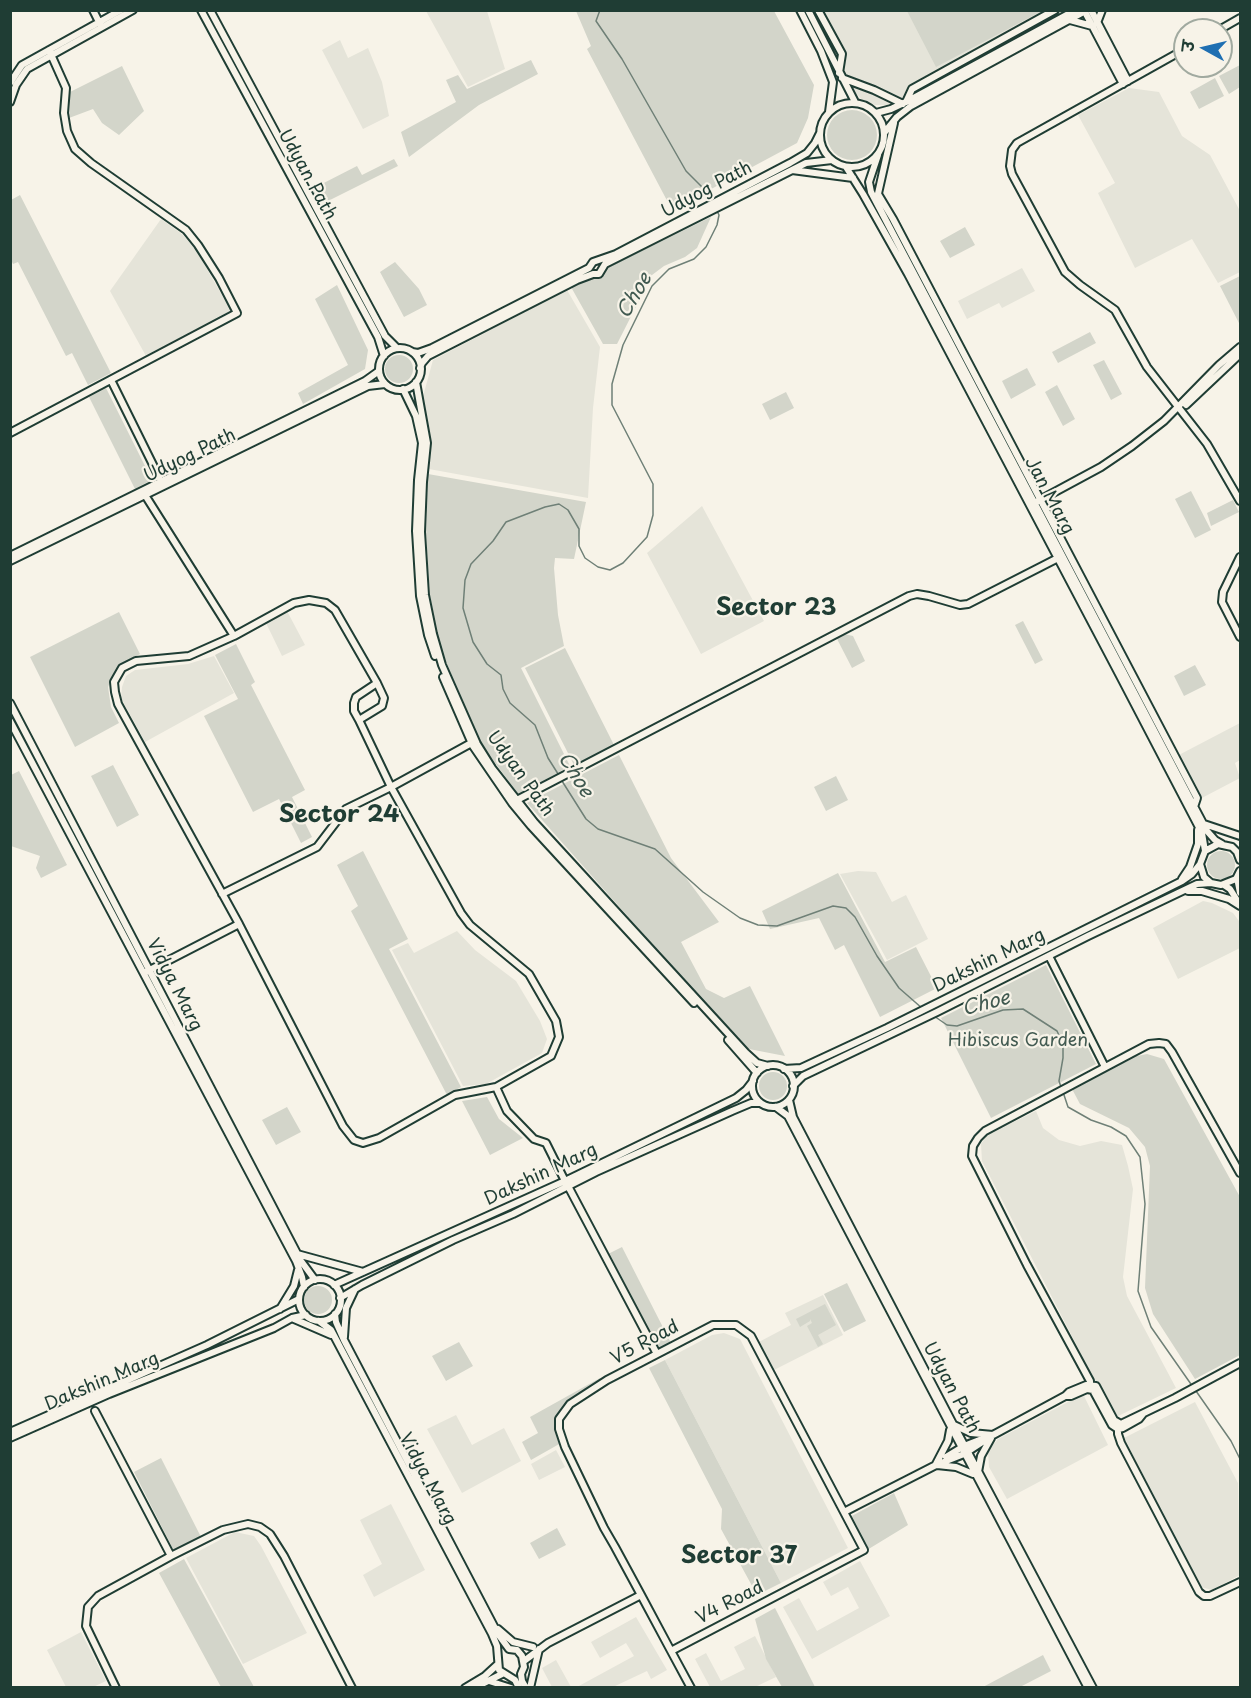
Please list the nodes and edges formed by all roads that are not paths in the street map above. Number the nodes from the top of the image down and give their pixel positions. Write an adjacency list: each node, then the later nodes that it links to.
1 (93, 10): 15 (main road)
2 (121, 10): 15 (main road)
3 (133, 10): 15 (main road)
4 (201, 10): 44 (main road, Udyan Path)
5 (210, 10): 41 (main road, Udyan Path)
6 (800, 10): 24 (main road)
7 (808, 10): 18 (main road)
8 (819, 10): 18 (main road)
9 (1055, 10): 23 (main road)
10 (1076, 10): 23 (main road)
11 (1102, 10): 14 (main road)
12 (1087, 11): 13 (main road); 14 (main road)
13 (1069, 20): 14 (main road); 26 (main road)
14 (1095, 24): 19 (main road)
15 (101, 25): 16 (main road)
16 (50, 53): 20 (main road); 21 (main road); 47 (main road)
17 (1173, 56): 19 (main road)
18 (840, 75): 22 (main road); 23 (main road)
19 (1126, 82): 51 (main road)
20 (10, 83)
21 (10, 102)
22 (855, 102): 24 (main road); 25 (main road)
23 (904, 103): 25 (main road)
24 (829, 112): 27 (main road)
25 (876, 113): 28 (main road)
26 (895, 120): 28 (main road); 34 (main road)
27 (820, 133): 30 (main road); 35 (main road, Udyog Path)
28 (884, 133): 29 (main road)
29 (878, 155): 31 (main road); 34 (main road, Jan Marg)
30 (832, 160): 31 (main road); 32 (main road, Udyog Path)
31 (846, 166): 33 (main road, Jan Marg)
32 (792, 170): 33 (main road); 35 (main road, Udyog Path)
33 (853, 178): 56 (main road, Jan Marg)
34 (877, 198): 56 (main road, Jan Marg)
35 (725, 200): 36 (main road, Udyog Path)
36 (705, 211): 37 (main road, Udyog Path); 38 (main road, Udyog Path)
37 (598, 261): 38 (main road); 39 (main road)
38 (603, 269): 39 (main road)
39 (591, 271): 42 (main road); 45 (main road)
40 (1240, 347): 51 (main road)
41 (397, 348): 42 (main road); 44 (main road)
42 (412, 352): 45 (main road)
43 (1240, 354): 51 (main road)
44 (384, 356): 46 (main road)
45 (420, 368): 48 (main road)
46 (379, 371): 49 (main road); 53 (main road, Udyog Path)
47 (111, 380): 52 (main road); 53 (main road)
48 (416, 382): 50 (main road); 67 (main road, Udyan Path)
49 (385, 384): 50 (main road); 54 (main road, Udyog Path)
50 (403, 389): 67 (main road, Udyan Path)
51 (1180, 407): 55 (main road); 56 (main road)
52 (10, 433)
53 (161, 481): 57 (main road, Udyog Path)
54 (145, 495): 60 (main road, Udyog Path); 61 (main road)
55 (1240, 501)
56 (1035, 502): 58 (main road, Jan Marg); 70 (main road)
57 (10, 556)
58 (1060, 556): 69 (main road); 70 (main road, Jan Marg); 71 (main road, Jan Marg)
59 (1240, 557): 62 (main road)
60 (10, 561)
61 (234, 636): 63 (main road); 86 (main road)
62 (1240, 637)
63 (377, 683): 65 (main road); 65 (main road)
64 (10, 703): 90 (main road, Vidya Marg)
65 (359, 720): 68 (main road)
66 (10, 721): 90 (main road, Vidya Marg)
67 (474, 742): 68 (main road); 69 (main road, Udyan Path)
68 (392, 787): 86 (main road); 97 (main road)
69 (514, 802): 91 (main road, Udyan Path); 94 (main road, Udyan Path)
70 (1194, 807): 71 (main road, Jan Marg)
71 (1201, 825): 72 (main road); 73 (main road, Jan Marg); 76 (main road, Jan Marg); 81 (main road)
72 (1240, 836)
73 (1222, 844): 74 (main road); 76 (main road)
74 (1232, 847): 75 (main road); 77 (main road)
75 (1240, 847)
76 (1205, 851): 78 (main road)
77 (1240, 860)
78 (1200, 864): 81 (main road, Dakshin Marg); 82 (main road)
79 (1240, 871): 80 (main road)
80 (1237, 878): 83 (main road); 85 (main road)
81 (1180, 882): 93 (main road, Dakshin Marg)
82 (1211, 883): 83 (main road); 84 (main road, Dakshin Marg)
83 (1224, 885): 87 (main road)
84 (1184, 891): 87 (main road); 89 (main road, Dakshin Marg)
85 (1240, 893)
86 (222, 894): 88 (main road)
87 (1240, 905)
88 (239, 924): 90 (main road); 97 (main road)
89 (1049, 956): 92 (main road); 96 (main road, Dakshin Marg)
90 (146, 971): 103 (main road, Vidya Marg); 104 (main road, Vidya Marg)
91 (768, 1066): 93 (main road); 94 (main road)
92 (1105, 1067): 101 (main road); 121 (main road)
93 (784, 1069): 96 (main road)
94 (757, 1073): 95 (main road)
95 (753, 1081): 99 (main road); 102 (main road, Dakshin Marg)
96 (793, 1086): 98 (main road)
97 (496, 1087): 102 (main road)
98 (789, 1100): 100 (main road); 123 (main road, Udyan Path)
99 (760, 1103): 100 (main road); 102 (main road, Dakshin Marg)
100 (776, 1107): 123 (main road, Udyan Path)
101 (1240, 1173)
102 (566, 1184): 105 (main road, Dakshin Marg); 109 (main road, Dakshin Marg); 119 (main road)
103 (297, 1254): 105 (main road); 106 (main road, Vidya Marg)
104 (298, 1268): 108 (main road, Vidya Marg); 112 (main road)
105 (364, 1272): 107 (main road, Dakshin Marg)
106 (315, 1280): 107 (main road); 108 (main road)
107 (334, 1285): 110 (main road)
108 (304, 1287): 111 (main road)
109 (355, 1289): 110 (main road, Dakshin Marg); 118 (main road)
110 (340, 1298): 113 (main road)
111 (299, 1299): 112 (main road, Dakshin Marg); 114 (main road)
112 (279, 1310): 125 (main road, Dakshin Marg)
113 (335, 1314): 116 (main road); 118 (main road, Vidya Marg)
114 (306, 1316): 115 (main road, Dakshin Marg); 116 (main road)
115 (292, 1318): 117 (main road); 127 (main road, Dakshin Marg)
116 (319, 1321): 117 (main road, Vidya Marg)
117 (334, 1337): 140 (main road, Vidya Marg)
118 (344, 1340): 135 (main road, Vidya Marg)
119 (657, 1354): 131 (main road, V5 Road); 134 (main road, V5 Road)
120 (1240, 1363): 124 (main road)
121 (1091, 1387): 124 (main road); 126 (main road)
122 (95, 1412): 132 (main road)
123 (951, 1426): 126 (main road); 128 (main road, Udyan Path); 129 (main road)
124 (1117, 1426): 133 (main road)
125 (10, 1432)
126 (993, 1435): 128 (main road); 130 (main road)
127 (10, 1438)
128 (964, 1450): 129 (main road); 130 (main road, Udyan Path)
129 (936, 1465): 130 (main road); 131 (main road)
130 (976, 1473): 155 (main road, Udyan Path); 156 (main road, Udyan Path)
131 (844, 1512): 138 (main road, V4 Road)
132 (171, 1556): 147 (main road); 148 (main road)
133 (1240, 1582)
134 (640, 1595): 136 (main road); 138 (main road, V5 Road)
135 (493, 1624): 136 (main road); 137 (main road, Vidya Marg)
136 (536, 1648): 139 (main road); 141 (main road); 153 (main road)
137 (509, 1649): 139 (main road); 140 (main road)
138 (671, 1651): 154 (main road)
139 (519, 1652): 141 (main road)
140 (498, 1657): 142 (main road, Vidya Marg)
141 (524, 1661): 143 (main road)
142 (497, 1665): 144 (main road); 149 (main road)
143 (521, 1672): 145 (main road); 153 (main road)
144 (502, 1674): 145 (main road); 146 (main road)
145 (510, 1677): 152 (main road)
146 (488, 1681): 150 (main road); 151 (main road)
147 (116, 1688)
148 (352, 1688)
149 (465, 1688)
150 (474, 1688)
151 (511, 1688)
152 (519, 1688)
153 (528, 1688)
154 (691, 1688)
155 (1088, 1688)
156 (1093, 1688)

